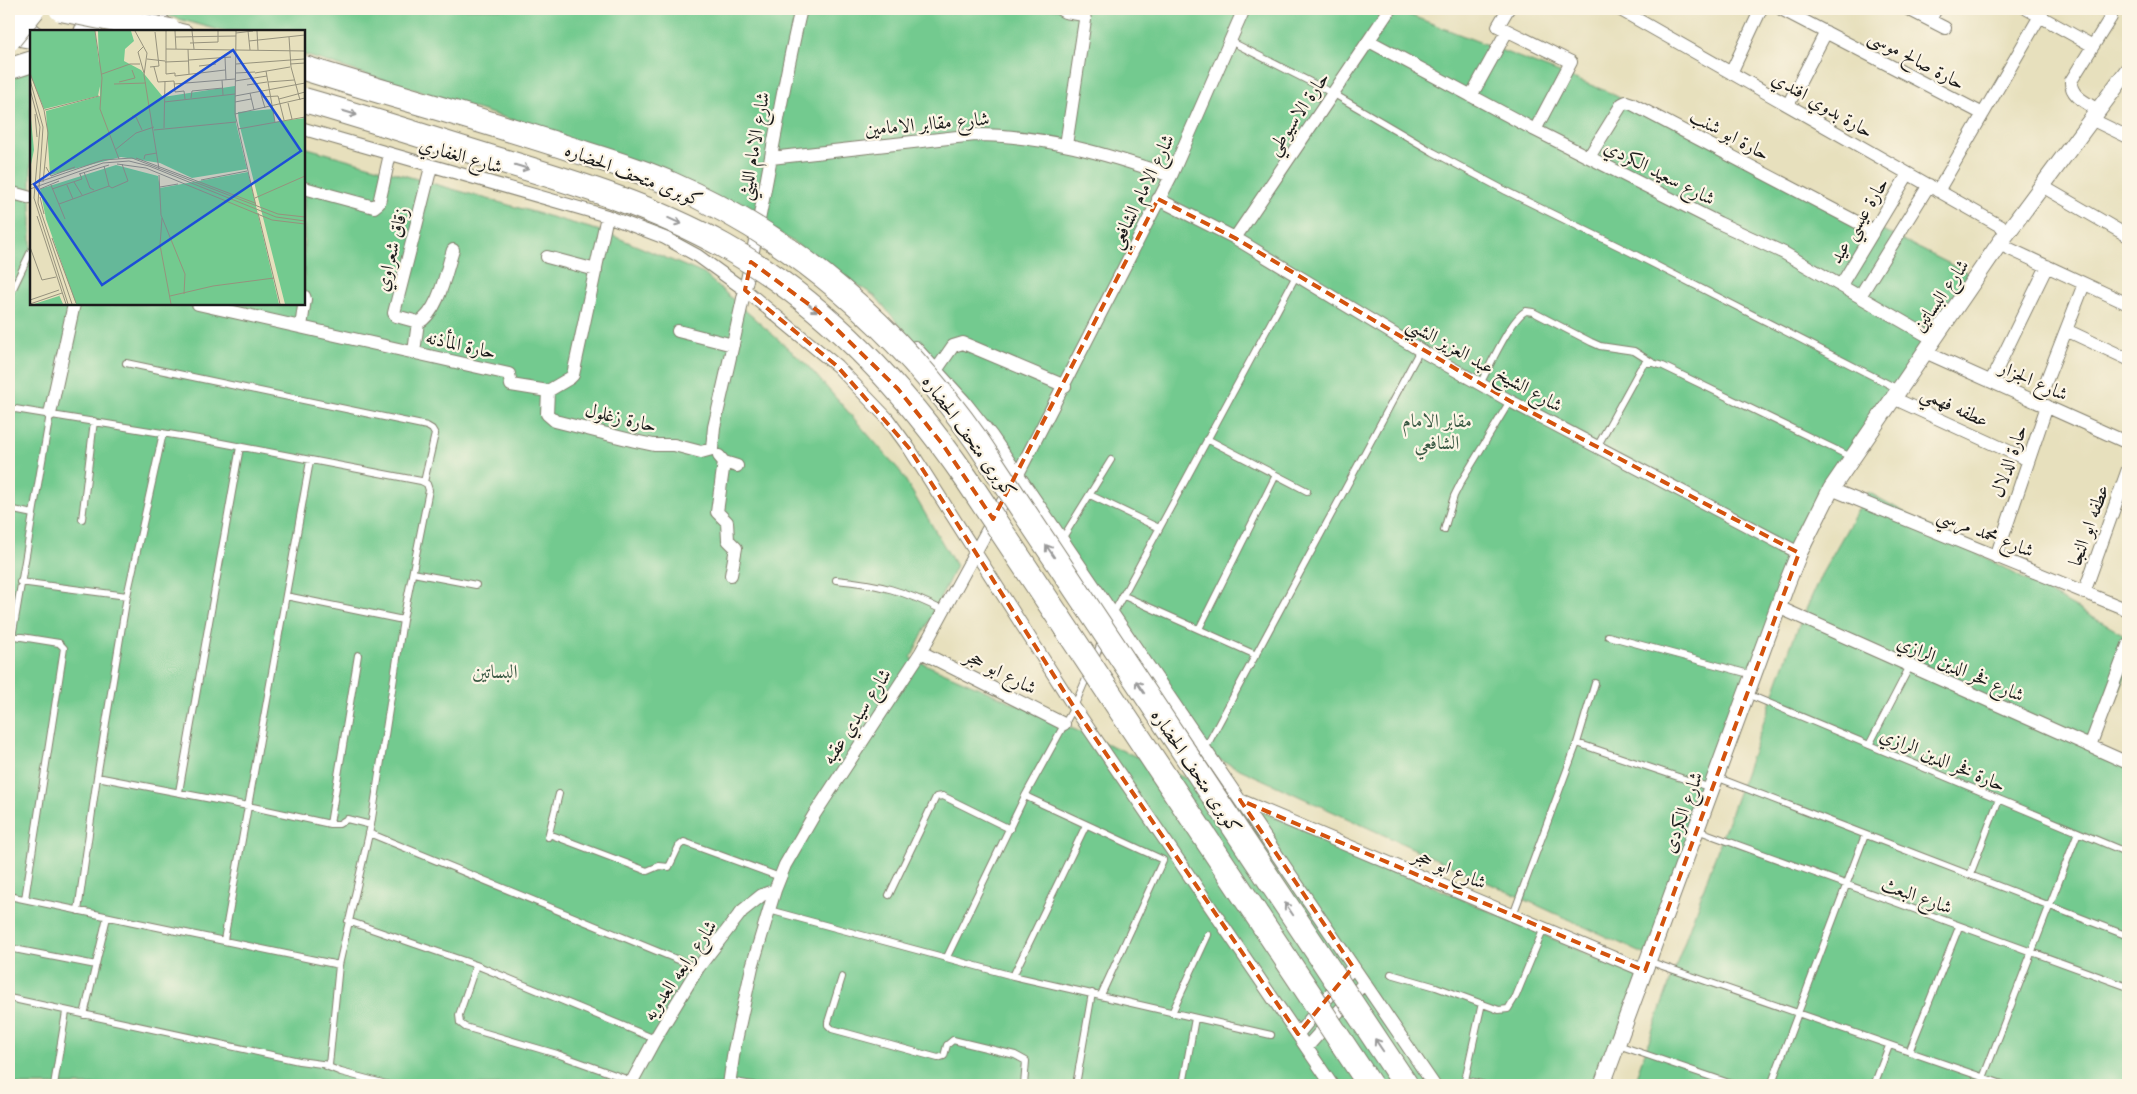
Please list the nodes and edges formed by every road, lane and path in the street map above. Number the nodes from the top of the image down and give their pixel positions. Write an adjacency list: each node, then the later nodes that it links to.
1 (33, 9): 27 (highway, bridge)
2 (61, 9): 20 (highway, bridge)
3 (112, 9): 19 (main road)
4 (158, 9): 21 (street)
5 (801, 9): 47 (street, شارع الامام الليثي)
6 (1060, 9): 44 (street)
7 (1244, 9): 28 (street, شارع الامام الشافعي)
8 (1390, 9): 29 (street, حارة الاسيوطي)
9 (1508, 9): 22 (street)
10 (1619, 9): 34 (street, حارة بدوي افندي)
11 (1761, 9): 34 (street)
12 (1781, 9): 24 (street, حارة صالح موسى)
13 (1908, 9): 15 (street)
14 (2027, 9): 16 (street)
15 (1933, 14): 18 (street)
16 (2040, 16): 30 (street); 39 (street)
17 (2111, 17): 30 (street)
18 (1945, 28)
19 (86, 30)
20 (165, 30)
21 (183, 30)
22 (1507, 31): 36 (street); 42 (street)
23 (9, 32): 26 (highway)
24 (1826, 32): 38 (street); 39 (street, حارة صالح موسى)
25 (30, 38): 27 (highway)
26 (30, 38)
27 (9, 40)
28 (1230, 41): 35 (lane); 50 (street, شارع الامام الشافعي)
29 (1369, 41): 35 (street, حارة الاسيوطي); 36 (street, شارع سعيد الكردي)
30 (2093, 46): 40 (street)
31 (305, 61): 58 (street)
32 (305, 68): 241 (highway, كوبرى متحف الحضاره, one-way to 32, bridge)
33 (2128, 70): 40 (street, شارع البساتين)
34 (1731, 72): 38 (street, حارة بدوي افندي)
35 (1334, 94): 61 (street, حارة الاسيوطي); 96 (lane)
36 (1471, 96): 42 (street, شارع سعيد الكردي)
37 (305, 100): 240 (highway, كوبرى متحف الحضاره, one-way to 240, bridge)
38 (1788, 105): 49 (street, حارة بدوي افندي)
39 (1983, 114): 52 (street)
40 (2094, 114): 43 (street); 51 (street, شارع البساتين)
41 (305, 129): 45 (street, شارع الغفاري)
42 (1535, 130): 46 (street, شارع سعيد الكردي)
43 (2128, 137)
44 (1066, 145): 47 (street, شارع مقاابر الامامين); 50 (street, شارع مقاابر الامامين)
45 (390, 154): 48 (street, شارع الغفاري); 54 (street)
46 (1589, 157): 59 (street, حارة ابو شنب); 70 (street, شارع سعيد الكردي)
47 (771, 158): 58 (street, شارع الامام الليثي)
48 (431, 167): 57 (street, شارع الغفاري); 80 (street, زقاق شعراوي)
49 (1908, 174): 52 (street, حارة بدوي افندي); 59 (street, حارة عيسي عيد)
50 (1171, 176): 56 (street, شارع الامام الشافعي)
51 (2042, 186): 60 (street); 62 (street, شارع البساتين)
52 (1933, 188): 62 (street, حارة بدوي افندي); 73 (street)
53 (9, 192): 55 (street)
54 (305, 192)
55 (30, 198)
56 (1158, 200): 61 (street, شارع الشيخ عبد العزيز الشبي); 94 (street, شارع الامام الشافعي)
57 (607, 216): 67 (street); 71 (street, شارع الغفاري)
58 (759, 222): 71 (street, شارع الامام الليثي); 91 (street)
59 (1874, 231): 70 (street, حارة عيسي عيد)
60 (2128, 236)
61 (1235, 238): 68 (street, شارع الشيخ عبد العزيز الشبي)
62 (2004, 238): 66 (street, حارة بدوي افندي); 85 (street, شارع البساتين)
63 (453, 250): 80 (street)
64 (30, 253): 72 (lane)
65 (547, 257): 67 (street)
66 (2047, 266): 69 (street, حارة بدوي افندي); 92 (street)
67 (596, 270): 95 (street)
68 (1297, 274): 86 (street, شارع الشيخ عبد العزيز الشبي); 103 (lane)
69 (2084, 284): 74 (street, حارة بدوي افندي); 82 (street, حارة الدلال)
70 (1841, 285): 73 (street, شارع سعيد الكردي)
71 (745, 290): 84 (street); 128 (street, شارع الغفاري)
72 (9, 294)
73 (1860, 296): 85 (street, شارع سعيد الكردي)
74 (2128, 304)
75 (74, 305): 100 (street)
76 (207, 305): 79 (street, حارة المأذنه)
77 (260, 305): 79 (street)
78 (304, 305): 81 (street)
79 (258, 317): 81 (street, حارة المأذنه)
80 (418, 323): 87 (street)
81 (301, 327): 87 (street, حارة المأذنه)
82 (2066, 330): 88 (street); 98 (street, حارة الدلال)
83 (678, 331): 84 (street)
84 (733, 345): 107 (street)
85 (1929, 345): 92 (street, شارع الجزار); 96 (street, شارع البساتين)
86 (1420, 350): 93 (street, شارع الشيخ عبد العزيز الشبي); 152 (lane)
87 (414, 352): 95 (street, حارة المأذنه)
88 (2128, 359)
89 (126, 363): 117 (lane)
90 (1653, 363): 93 (lane); 106 (lane); 108 (lane)
91 (937, 369): 94 (street); 115 (street)
92 (1991, 381): 98 (street, شارع الجزار)
93 (1480, 384): 97 (street, شارع الشيخ عبد العزيز الشبي)
94 (1065, 386): 115 (street, شارع سيدي عقبه)
95 (548, 390): 107 (street, حارة زغلول)
96 (1896, 394): 108 (street, شارع البساتين); 110 (street, عطفه فهمي)
97 (1510, 401): 106 (street, شارع الشيخ عبد العزيز الشبي); 126 (lane)
98 (2042, 404): 104 (street, شارع الجزار); 110 (street, حارة الدلال)
99 (9, 408): 100 (lane)
100 (50, 414): 101 (lane); 123 (lane)
101 (94, 421): 102 (lane); 124 (lane)
102 (164, 433): 105 (lane); 138 (lane)
103 (1207, 440): 116 (lane); 125 (lane)
104 (2128, 443)
105 (240, 447): 111 (lane); 166 (lane)
106 (1597, 447): 129 (street, شارع الشيخ عبد العزيز الشبي)
107 (712, 449): 112 (street)
108 (1852, 457): 118 (street, شارع البساتين)
109 (1111, 460): 120 (lane)
110 (2028, 460): 130 (street, حارة الدلال)
111 (310, 461): 117 (lane); 139 (lane)
112 (724, 462): 113 (street); 132 (street)
113 (737, 466)
114 (2128, 470): 121 (street, عطفه ابو النجا)
115 (1018, 474): 127 (street); 128 (street, شارع سيدي عقبه)
116 (1276, 475): 119 (lane); 145 (lane)
117 (424, 482): 131 (lane)
118 (1831, 489): 129 (street, شارع البساتين); 130 (street, شارع محمد مرسي)
119 (1307, 491)
120 (1090, 495): 125 (lane); 127 (lane)
121 (2124, 498): 136 (street, عطفه ابو النجا)
122 (9, 509): 123 (lane)
123 (33, 514): 134 (lane)
124 (82, 519)
125 (1158, 528): 137 (lane)
126 (1444, 530)
127 (1062, 539): 143 (street)
128 (976, 551): 142 (street, شارع سيدي عقبه); 157 (street, شارع الغفاري)
129 (1799, 553): 140 (street, شارع الكردى)
130 (1996, 556): 136 (street, شارع محمد مرسي)
131 (413, 573): 135 (lane); 144 (lane)
132 (731, 575)
133 (836, 580): 142 (lane)
134 (20, 582): 138 (lane); 146 (lane)
135 (476, 584)
136 (2084, 592): 141 (street, شارع محمد مرسي)
137 (1122, 595): 143 (lane); 145 (lane)
138 (127, 596): 164 (lane)
139 (286, 596): 144 (lane); 171 (lane)
140 (1778, 607): 153 (street, شارع فخر الدين الرازي); 154 (street, شارع الكردى)
141 (2128, 610)
142 (944, 611): 149 (street, شارع سيدي عقبه)
143 (1113, 614): 157 (lane); 162 (street)
144 (403, 620): 173 (lane)
145 (1199, 629): 152 (lane)
146 (10, 636): 150 (lane); 187 (lane)
147 (1608, 636): 154 (lane)
148 (2128, 645): 161 (street)
149 (921, 652): 158 (street, شارع ابو حجر); 182 (street, شارع سيدي عقبه)
150 (9, 655)
151 (358, 655): 172 (lane)
152 (1256, 655): 162 (lane)
153 (1910, 666): 160 (lane); 161 (street, شارع فخر الدين الرازي)
154 (1754, 675): 156 (street, شارع الكردى)
155 (1595, 683): 159 (lane)
156 (1747, 694): 160 (lane, حارة فخر الدين الرازي); 165 (street, شارع الكردى)
157 (1074, 707): 158 (lane); 222 (street, شارع الغفاري)
158 (1064, 724): 168 (lane)
159 (1576, 743): 165 (lane); 191 (lane)
160 (1869, 745): 169 (lane, حارة فخر الدين الرازي)
161 (2090, 746): 163 (street, شارع فخر الدين الرازي)
162 (1206, 749): 170 (street)
163 (2128, 763)
164 (97, 777): 166 (lane); 190 (lane)
165 (1713, 782): 176 (street, شارع الكردى); 179 (lane)
166 (179, 792): 171 (lane)
167 (559, 794): 182 (lane)
168 (1025, 796): 174 (lane); 175 (lane)
169 (1999, 799): 177 (lane, حارة فخر الدين الرازي); 181 (lane)
170 (1240, 800): 191 (street, شارع ابو حجر); 206 (street)
171 (248, 806): 172 (lane); 198 (lane)
172 (330, 824): 173 (lane)
173 (371, 825): 178 (lane)
174 (1086, 825): 209 (lane); 214 (lane)
175 (1010, 829): 185 (lane); 201 (lane)
176 (1696, 830): 183 (lane, شارع البعث); 205 (street, شارع الكردى)
177 (2078, 832): 180 (lane, حارة فخر الدين الرازي); 188 (lane)
178 (369, 833): 193 (lane); 207 (lane)
179 (1865, 835): 181 (lane); 183 (lane)
180 (2128, 853)
181 (1970, 875): 188 (lane)
182 (780, 877): 184 (street, شارع سيدي عقبه)
183 (1846, 885): 194 (lane, شارع البعث); 218 (lane)
184 (775, 890): 189 (street, شارع سيدي عقبه); 207 (street, شارع رابعه العدويه)
185 (889, 895)
186 (9, 896): 187 (lane)
187 (25, 899): 190 (lane)
188 (2049, 906): 197 (lane); 200 (lane)
189 (769, 910): 201 (lane); 232 (street, شارع سيدي عقبه)
190 (78, 911): 192 (lane)
191 (1513, 915): 195 (street, شارع ابو حجر)
192 (107, 917): 198 (lane); 202 (lane)
193 (348, 921): 203 (lane); 204 (lane)
194 (1959, 927): 200 (lane, شارع البعث); 228 (lane)
195 (1544, 928): 205 (street, شارع ابو حجر); 216 (lane)
196 (1208, 935): 219 (lane)
197 (2128, 936)
198 (224, 940): 203 (lane)
199 (9, 948): 202 (lane)
200 (2031, 953): 212 (lane, شارع البعث); 230 (lane)
201 (947, 957): 209 (lane)
202 (96, 965): 220 (lane)
203 (339, 965): 229 (lane)
204 (476, 965): 224 (lane); 231 (lane)
205 (1647, 966): 218 (lane); 225 (street, شارع الكردى)
206 (1353, 967): 211 (street); 222 (street)
207 (698, 968): 224 (street, شارع رابعه العدويه)
208 (1391, 974): 216 (lane)
209 (1014, 976): 213 (lane)
210 (842, 977): 236 (lane)
211 (1364, 983): 227 (street); 242 (street)
212 (2128, 987)
213 (1092, 993): 214 (lane); 237 (lane)
214 (1101, 996): 219 (lane)
215 (9, 998): 217 (lane)
216 (1482, 1004): 243 (lane)
217 (66, 1012): 220 (lane); 233 (lane)
218 (1798, 1012): 226 (lane); 246 (lane)
219 (1172, 1013): 221 (lane)
220 (84, 1016): 229 (lane)
221 (1194, 1018): 223 (lane); 238 (lane)
222 (1298, 1034): 227 (street, شارع الغفاري)
223 (1271, 1035)
224 (655, 1039): 231 (street, شارع رابعه العدويه)
225 (1617, 1045): 244 (street, شارع الكردى); 245 (lane)
226 (1889, 1046): 228 (lane); 247 (lane)
227 (1307, 1047): 239 (street, شارع الغفاري)
228 (1909, 1052): 230 (lane)
229 (326, 1066): 234 (lane)
230 (1983, 1078): 248 (lane)
231 (631, 1083)
232 (729, 1083): 235 (lane)
233 (54, 1085)
234 (390, 1085)
235 (753, 1085)
236 (1024, 1085)
237 (1076, 1085)
238 (1183, 1085)
239 (1332, 1085)
240 (1370, 1085)
241 (1406, 1085)
242 (1434, 1085)
243 (1485, 1085)
244 (1602, 1085)
245 (1735, 1085)
246 (1771, 1085)
247 (1874, 1085)
248 (2005, 1085)

